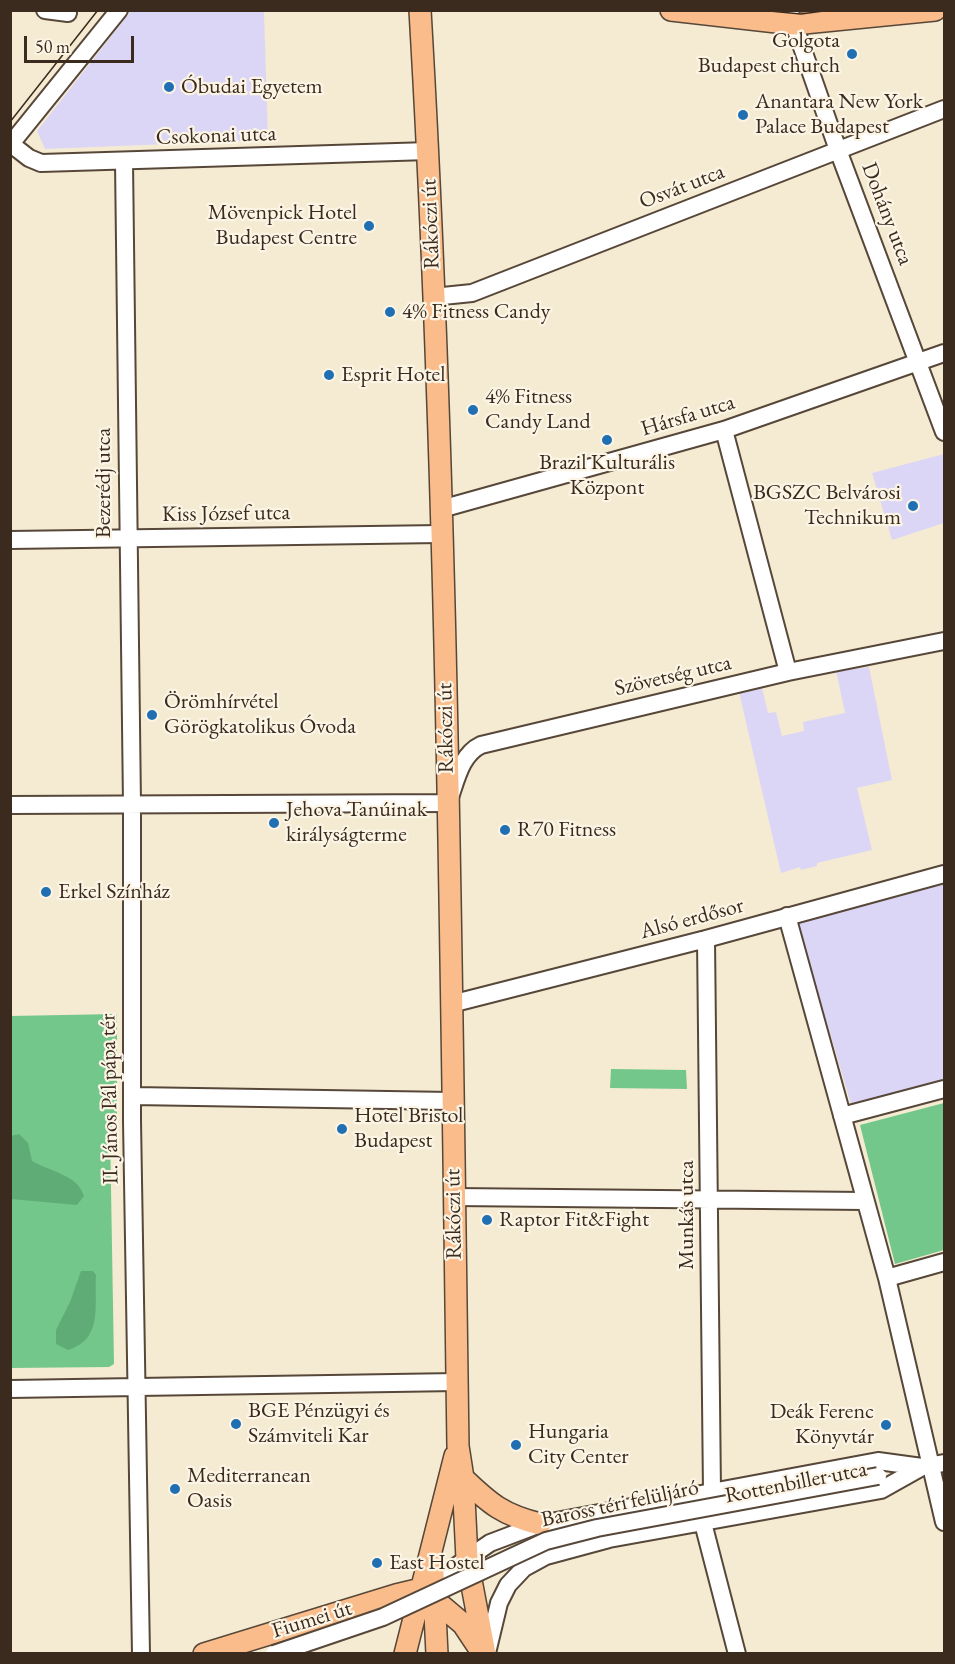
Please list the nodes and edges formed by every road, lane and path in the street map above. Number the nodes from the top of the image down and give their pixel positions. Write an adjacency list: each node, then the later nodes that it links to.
1 (45, 10): 6 (street)
2 (119, 10): 9 (street)
3 (420, 10): 11 (main road, Rákóczi út)
4 (671, 10): 7 (main road)
5 (935, 10): 7 (main road)
6 (68, 13)
7 (792, 17): 10 (street, Dohány utca)
8 (945, 109): 10 (street, Osvát utca)
9 (11, 145): 12 (street, Csokonai utca)
10 (838, 150): 13 (street, Osvát utca); 15 (street, Dohány utca)
11 (429, 151): 12 (street, Csokonai utca); 13 (main road, Rákóczi út)
12 (124, 162): 20 (street, Bezerédj utca)
13 (434, 297): 18 (main road, Rákóczi út)
14 (945, 353): 15 (street, Hársfa utca)
15 (919, 363): 16 (street, Dohány utca); 17 (street, Hársfa utca)
16 (943, 426)
17 (724, 430): 18 (street, Hársfa utca); 23 (street)
18 (441, 509): 19 (main road, Rákóczi út)
19 (441, 534): 20 (street, Kiss József utca); 24 (main road, Rákóczi út)
20 (127, 537): 21 (street, Kiss József utca); 25 (street, Bezerédj utca)
21 (10, 540)
22 (945, 641): 23 (street, Szövetség utca)
23 (788, 672): 24 (street, Szövetség utca)
24 (448, 803): 25 (street); 30 (main road, Rákóczi út)
25 (132, 804): 26 (street); 32 (street, II. János Pál pápa tér)
26 (10, 805)
27 (945, 874): 28 (street, Alsó erdősor)
28 (787, 916): 29 (street, Alsó erdősor); 34 (street)
29 (706, 939): 30 (street, Alsó erdősor); 36 (street, Munkás utca)
30 (451, 1004): 33 (main road, Rákóczi út)
31 (945, 1089): 34 (street)
32 (132, 1096): 33 (street); 41 (street, II. János Pál pápa tér)
33 (452, 1101): 35 (main road, Rákóczi út)
34 (842, 1116): 37 (street)
35 (454, 1197): 36 (street); 40 (main road, Rákóczi út)
36 (710, 1199): 37 (street); 46 (street, Munkás utca)
37 (865, 1201): 39 (street)
38 (945, 1262): 39 (street)
39 (887, 1278): 44 (street)
40 (457, 1383): 41 (street); 43 (main road, Rákóczi út)
41 (137, 1387): 42 (street); 53 (street, II. János Pál pápa tér)
42 (10, 1389)
43 (458, 1446): 45 (main road, Rákóczi út); 51 (main road, Rákóczi út)
44 (932, 1465): 46 (street, Rottenbiller utca); 47 (street); 48 (street, Rottenbiller utca); 55 (street, Baross téri felüljáró, bridge)
45 (463, 1478): 49 (main road); 50 (main road, Rákóczi út)
46 (712, 1492): 49 (street, Rottenbiller utca)
47 (945, 1522)
48 (704, 1523): 57 (street, Rottenbiller utca); 58 (street)
49 (540, 1524): 50 (street, Rottenbiller utca)
50 (467, 1559): 51 (street, Rottenbiller utca); 57 (main road, Rákóczi út)
51 (435, 1599): 52 (main road, Rákóczi út); 54 (main road, Fiumei út); 56 (main road); 57 (main road)
52 (407, 1644)
53 (141, 1653)
54 (204, 1653)
55 (274, 1653)
56 (437, 1653)
57 (485, 1653)
58 (737, 1653)

